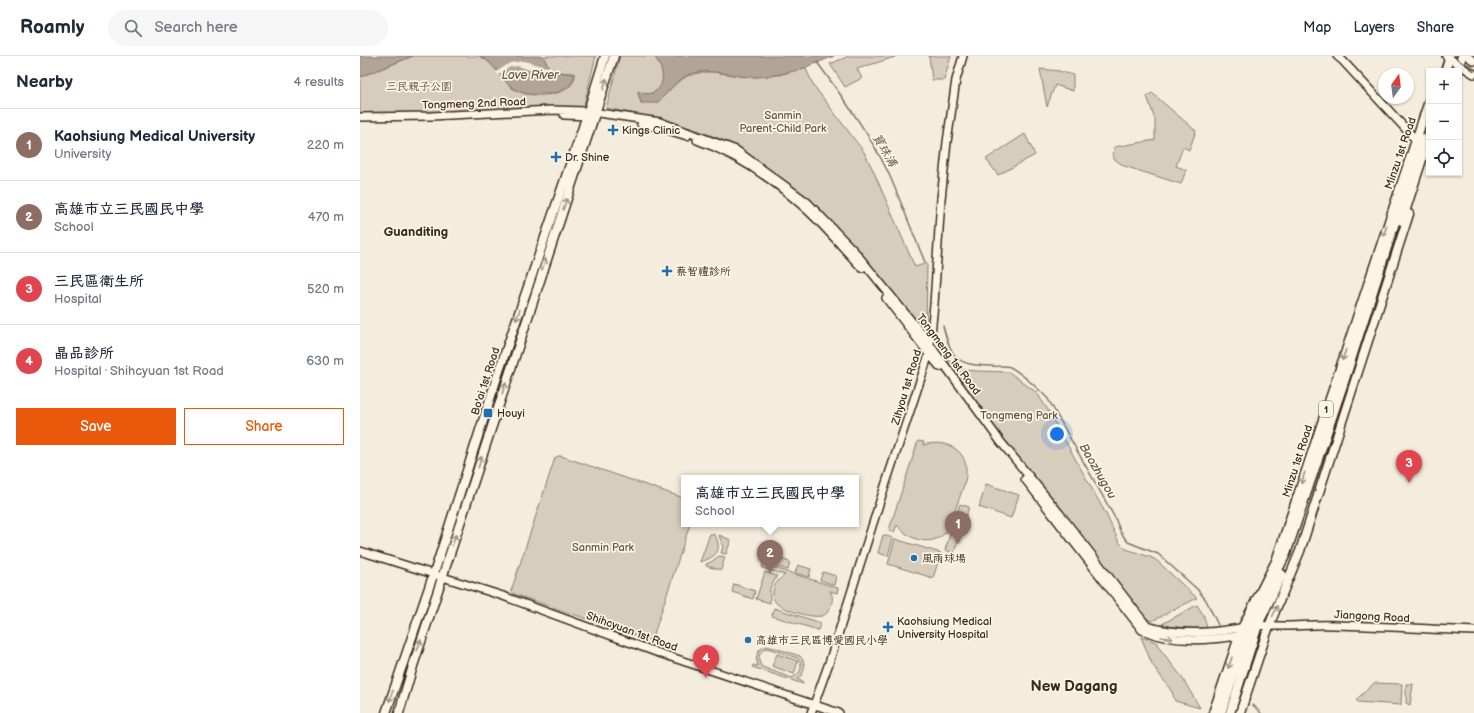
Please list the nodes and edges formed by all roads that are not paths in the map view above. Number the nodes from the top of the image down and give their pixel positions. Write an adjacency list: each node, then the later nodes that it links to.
1 (605, 56): 12 (main road, Bo'ai 1st Road)
2 (614, 56): 12 (main road, Bo'ai 1st Road, one-way to 2)
3 (963, 56): 19 (street, Zihyou 1st Road)
4 (1336, 56): 16 (street)
5 (1467, 56): 7 (street)
6 (1453, 59): 8 (main road); 9 (main road); 10 (street)
7 (1474, 61)
8 (1443, 68)
9 (1446, 68)
10 (1474, 74)
11 (1429, 104): 16 (main road, Minzu 1st Road / 1)
12 (592, 114): 13 (street, Tongmeng 2nd Road); 14 (street, Tongmeng 2nd Road); 19 (street, Tongmeng 1st Road); 20 (street, Tongmeng 1st Road); 22 (main road, Bo'ai 1st Road)
13 (360, 117)
14 (360, 122)
15 (1426, 132): 16 (main road, Minzu 1st Road / 1)
16 (1424, 142): 18 (main road, Minzu 1st Road / 1); 18 (main road, Minzu 1st Road / 1)
17 (1426, 160): 18 (main road, Minzu 1st Road / 1)
18 (1400, 215): 23 (main road, Minzu 1st Road / 1, one-way to 18); 24 (main road, Minzu 1st Road / 1, one-way to 24); 25 (main road, Minzu 1st Road / 1)
19 (930, 345): 20 (street, Zihyou 1st Road); 24 (street, Tongmeng 1st Road)
20 (929, 354): 25 (street, Tongmeng 1st Road, one-way to 25); 27 (street, Zihyou 1st Road)
21 (360, 551): 22 (street, Shihcyuan 1st Road)
22 (438, 576): 27 (street, Shihcyuan 1st Road); 28 (main road, Bo'ai 1st Road, one-way to 28); 29 (main road, Bo'ai 1st Road, one-way to 22)
23 (1269, 626): 25 (street); 26 (street, Jiangong Road); 35 (main road, Minzu 1st Road / 1)
24 (1242, 628): 25 (main road, Minzu 1st Road / 1)
25 (1250, 631): 32 (main road, Minzu 1st Road / 1, one-way to 32); 33 (main road, Minzu 1st Road / 1); 34 (main road, Minzu 1st Road / 1)
26 (1474, 631)
27 (814, 705): 30 (street, Zihyou 1st Road); 31 (street, Shihcyuan 1st Road)
28 (386, 713)
29 (399, 713)
30 (812, 713)
31 (839, 713)
32 (1213, 713)
33 (1221, 713)
34 (1230, 713)
35 (1240, 713)

